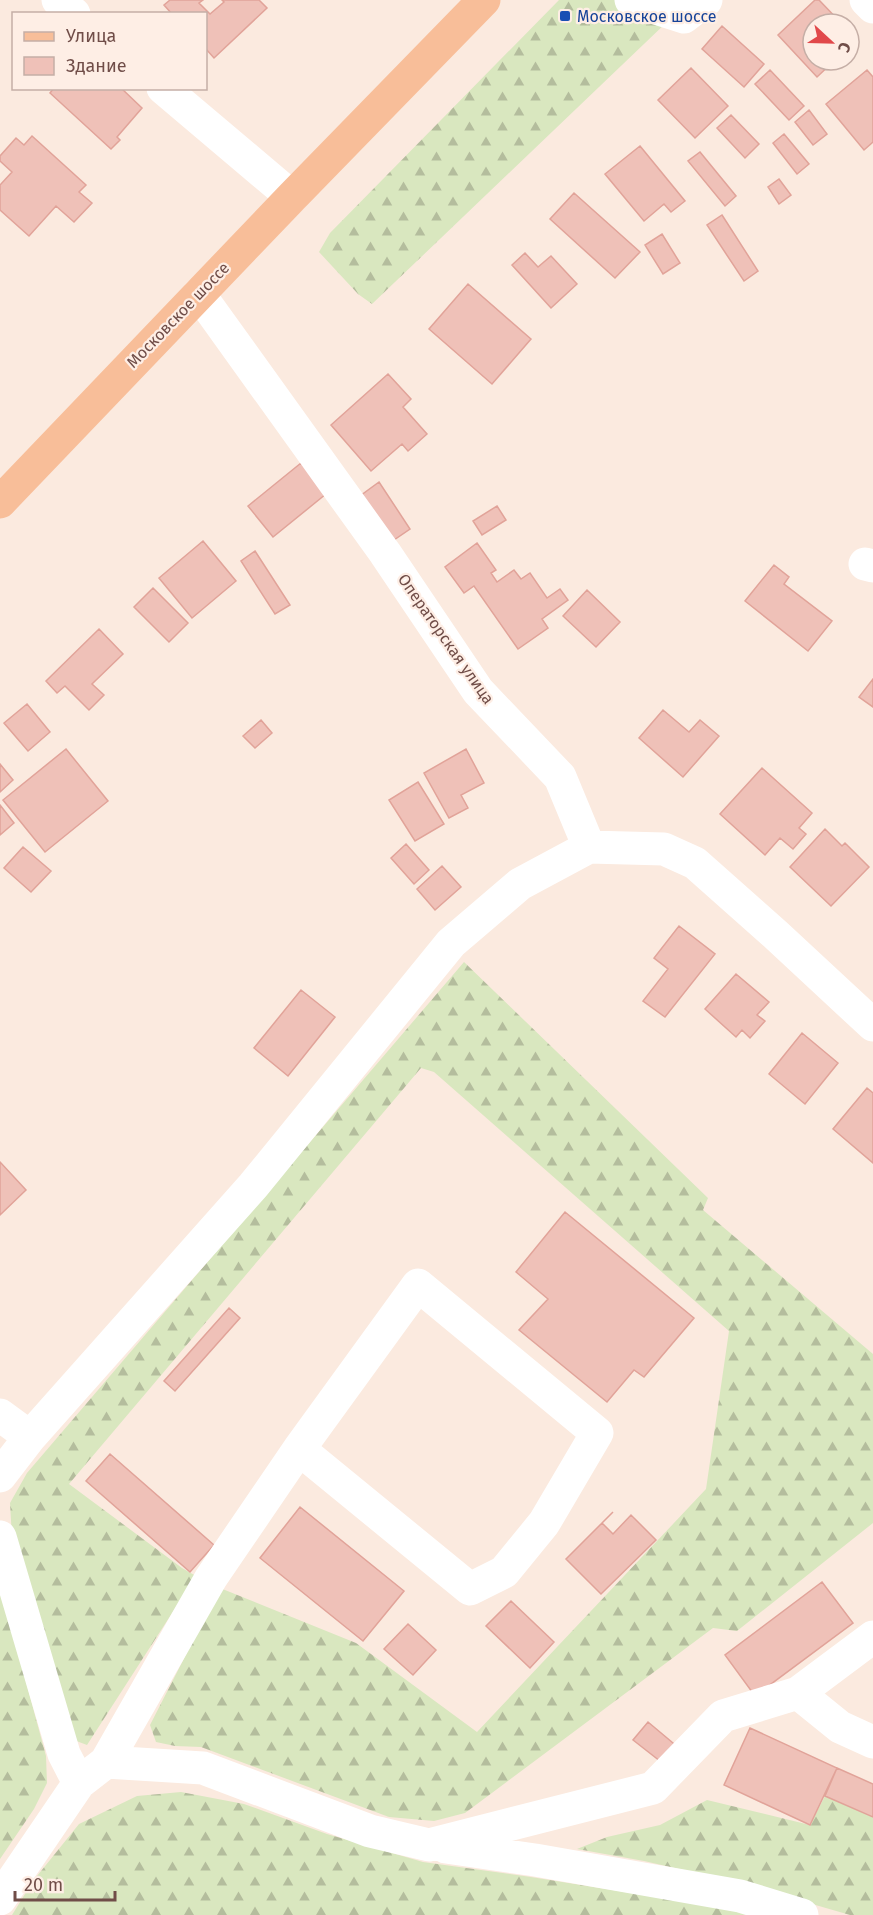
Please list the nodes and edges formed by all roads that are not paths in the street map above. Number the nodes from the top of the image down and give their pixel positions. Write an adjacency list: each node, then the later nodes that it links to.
1 (58, 0): 7 (street)
2 (484, 0): 9 (main road, Московское шоссе)
3 (631, 0): 6 (street)
4 (866, 0): 5 (street)
5 (873, 7)
6 (695, 8)
7 (72, 12)
8 (166, 90): 9 (street)
9 (292, 197): 10 (main road, Московское шоссе)
10 (199, 294): 11 (main road, Московское шоссе); 12 (street, Операторская улица)
11 (0, 502)
12 (589, 847): 13 (street); 15 (street)
13 (873, 1024)
14 (0, 1415): 15 (street)
15 (30, 1437): 17 (street)
16 (298, 1449): 16 (street); 22 (street)
17 (0, 1476)
18 (0, 1537): 23 (street)
19 (873, 1637): 20 (street)
20 (798, 1693): 21 (street); 24 (street)
21 (873, 1742)
22 (106, 1762): 23 (street); 24 (street)
23 (79, 1783): 25 (street)
24 (429, 1845): 26 (street)
25 (0, 1899)
26 (802, 1915)

